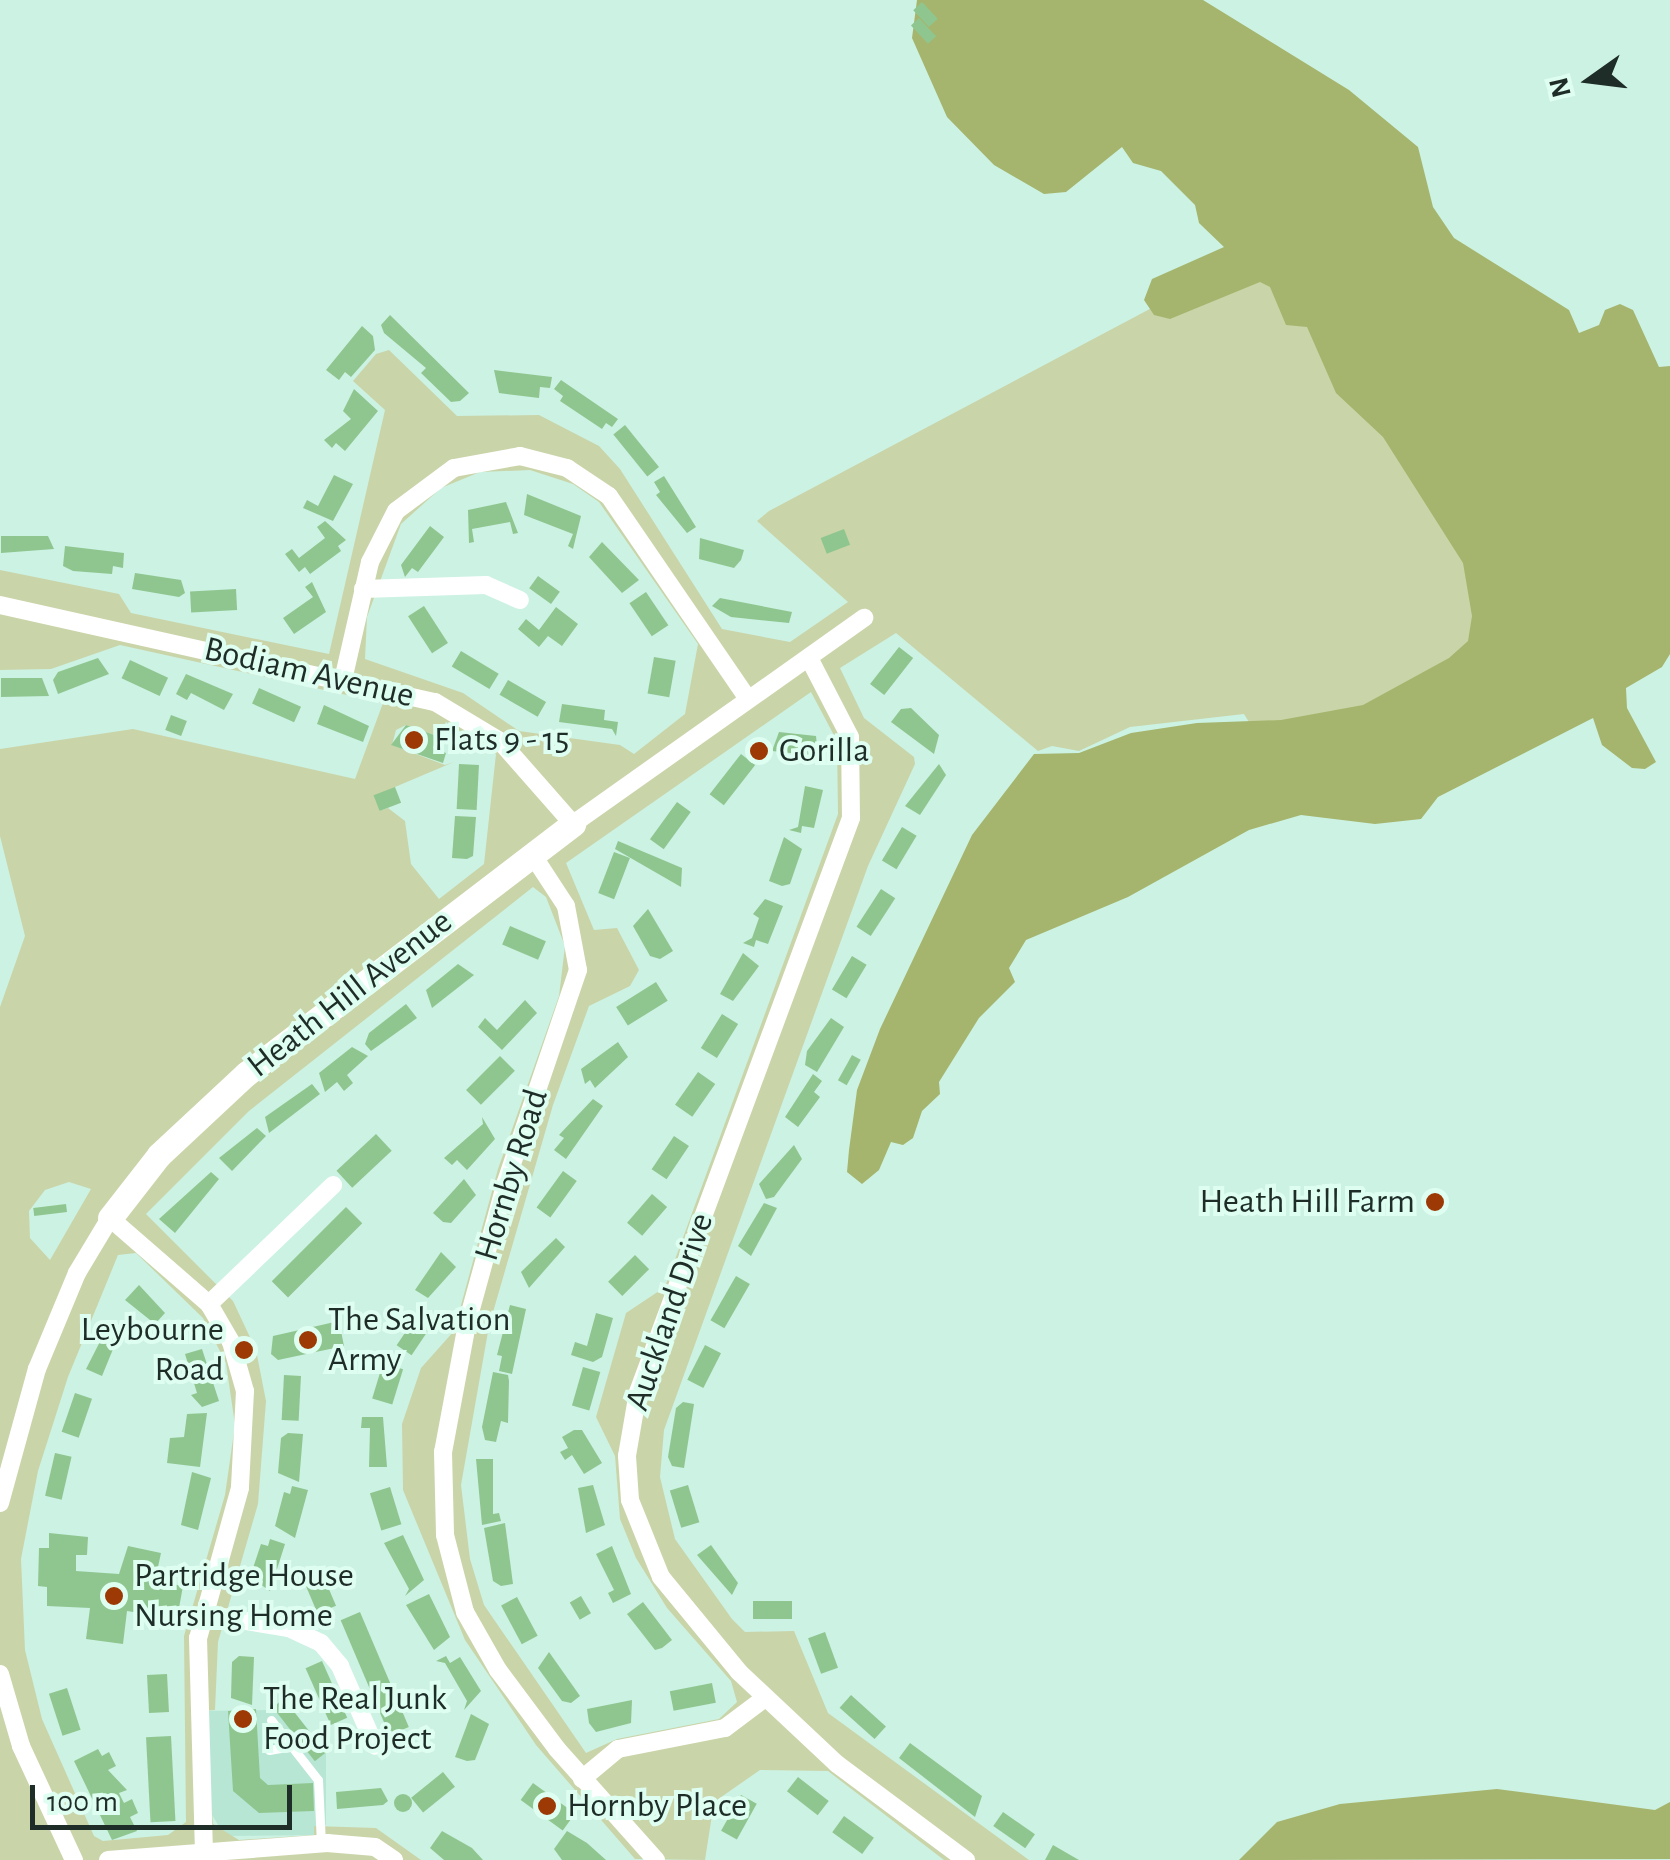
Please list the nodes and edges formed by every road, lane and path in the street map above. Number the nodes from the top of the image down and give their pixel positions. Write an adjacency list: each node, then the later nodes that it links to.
1 (363, 588): 2 (street); 6 (street); 7 (street)
2 (520, 600)
3 (0, 604): 6 (street, Bodiam Avenue)
4 (864, 618): 5 (street, Heath Hill Avenue)
5 (809, 658): 7 (street, Heath Hill Avenue); 16 (street, Auckland Drive)
6 (343, 680): 8 (street, Bodiam Avenue)
7 (748, 699): 8 (street, Heath Hill Avenue)
8 (573, 824): 9 (street, Heath Hill Avenue)
9 (532, 854): 11 (street, Heath Hill Avenue); 21 (street, Hornby Road)
10 (332, 1185): 12 (street)
11 (110, 1218): 12 (street); 13 (street, Heath Hill Avenue)
12 (208, 1304): 14 (street)
13 (0, 1503)
14 (204, 1614): 18 (street); 23 (street)
15 (0, 1674): 24 (street)
16 (766, 1698): 21 (street); 28 (street, Auckland Drive)
17 (271, 1720): 19 (lane)
18 (364, 1736)
19 (292, 1746): 20 (lane); 22 (lane)
20 (269, 1750)
21 (582, 1779): 27 (street, Hornby Road)
22 (321, 1844): 23 (street); 26 (street)
23 (204, 1853): 25 (street)
24 (74, 1860)
25 (108, 1860)
26 (394, 1860)
27 (656, 1860)
28 (966, 1860)

